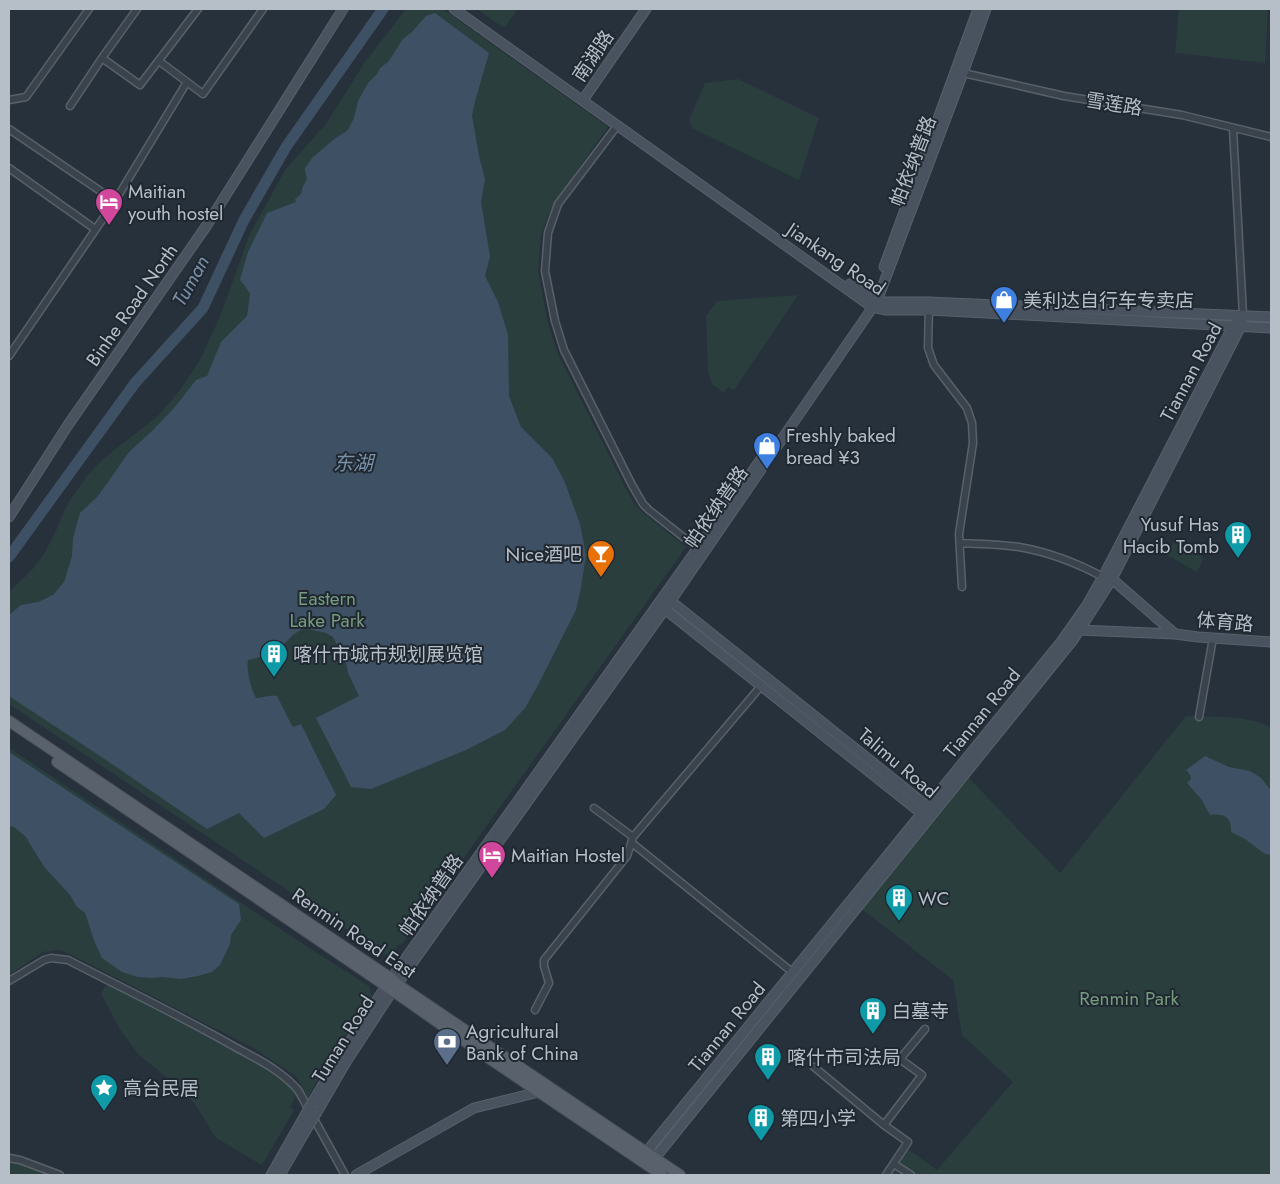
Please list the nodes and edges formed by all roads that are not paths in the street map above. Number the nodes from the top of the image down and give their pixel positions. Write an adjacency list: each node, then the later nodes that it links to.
1 (89, 9): 16 (street)
2 (137, 9): 11 (street)
3 (198, 9): 12 (street)
4 (263, 9): 14 (street)
5 (343, 9): 32 (main road, Binhe Road North)
6 (454, 9): 18 (main road, Jiankang Road)
7 (464, 9): 15 (main road, Jiankang Road)
8 (646, 9): 15 (main road, 南湖路)
9 (978, 9): 13 (main road, 帕依纳普路)
10 (986, 9): 13 (main road, 帕依纳普路)
11 (102, 58): 12 (street); 17 (street)
12 (159, 61): 14 (street)
13 (959, 72): 19 (street, 雪莲路); 25 (main road, 帕依纳普路)
14 (187, 82): 23 (street)
15 (585, 97): 25 (main road, Jiankang Road)
16 (9, 100)
17 (70, 106)
18 (617, 126): 25 (main road, Jiankang Road); 34 (street)
19 (1233, 128): 21 (street, 雪莲路); 27 (street)
20 (9, 129): 23 (street)
21 (1271, 137)
22 (9, 168): 24 (street)
23 (115, 201): 24 (street)
24 (95, 229): 31 (street)
25 (873, 303): 26 (main road, Jiankang Road); 34 (main road, 帕依纳普路); 37 (main road, 帕依纳普路)
26 (929, 306): 27 (main road, Jiankang Road); 29 (main road, Jiankang Road); 33 (street)
27 (1243, 315): 28 (main road, Jiankang Road); 29 (main road, Tiannan Road)
28 (1271, 317)
29 (1237, 326): 30 (main road, Jiankang Road); 35 (main road, Tiannan Road)
30 (1271, 328)
31 (9, 356)
32 (9, 517)
33 (960, 542): 35 (street); 36 (street)
34 (697, 548): 37 (main road, 帕依纳普路)
35 (1108, 578): 39 (main road, Tiannan Road); 40 (main road, 体育路); 48 (main road, Tiannan Road)
36 (962, 587)
37 (667, 598): 38 (main road, 帕依纳普路); 48 (main road, Talimu Road)
38 (661, 606): 43 (main road, Talimu Road); 52 (main road, 帕依纳普路)
39 (1079, 630): 40 (main road, 体育路); 48 (main road, Tiannan Road)
40 (1176, 634): 41 (main road, 体育路)
41 (1214, 638): 42 (main road, 体育路); 44 (street)
42 (1271, 642)
43 (761, 686): 48 (main road, Talimu Road); 49 (street)
44 (1199, 717)
45 (9, 721): 52 (main road, Renmin Road East)
46 (9, 729): 52 (main road, Renmin Road East)
47 (594, 808): 49 (street)
48 (927, 811): 50 (main road, Tiannan Road); 60 (main road, Tiannan Road)
49 (633, 840): 50 (street); 53 (street)
50 (792, 972): 60 (main road, Tiannan Road)
51 (9, 982): 65 (street)
52 (392, 985): 56 (main road, Renmin Road East); 57 (main road, Tuman Road, bridge); 57 (main road, Tuman Road, bridge); 60 (main road, Renmin Road East)
53 (535, 1010)
54 (925, 1029): 58 (street)
55 (814, 1067): 58 (street)
56 (539, 1092): 60 (main road, Renmin Road East); 66 (main road)
57 (307, 1121): 63 (main road); 64 (main road)
58 (884, 1125): 61 (street)
59 (9, 1158): 62 (street)
60 (647, 1159): 67 (main road, Renmin Road East); 68 (main road, Renmin Road East)
61 (894, 1164): 69 (street); 70 (street)
62 (60, 1175)
63 (271, 1175)
64 (280, 1175)
65 (345, 1175)
66 (356, 1175)
67 (662, 1175)
68 (680, 1175)
69 (886, 1175)
70 (911, 1175)

